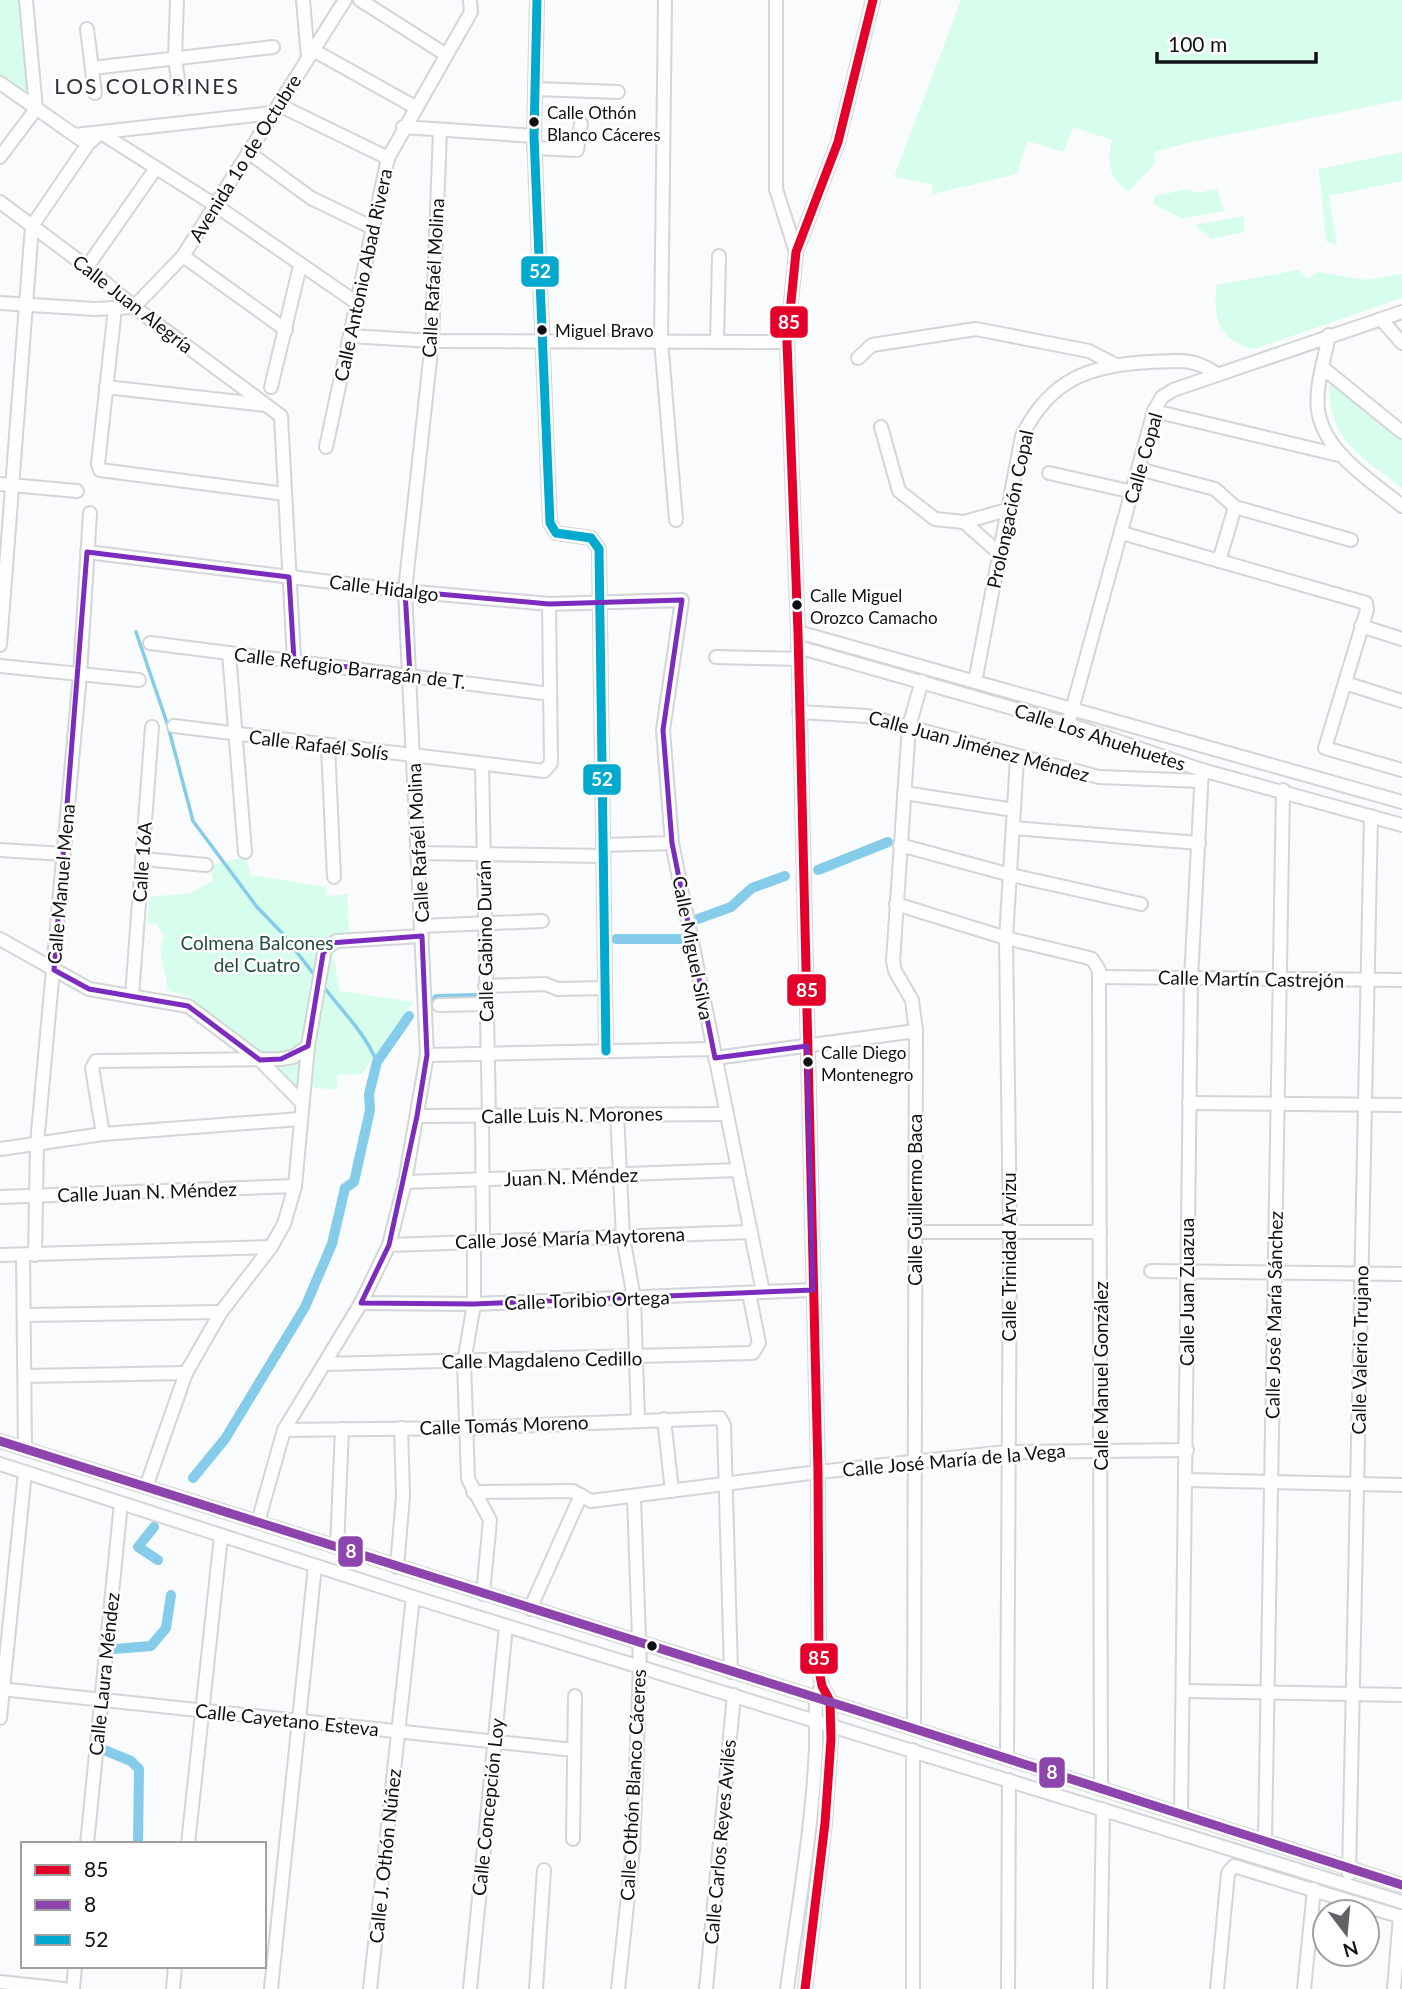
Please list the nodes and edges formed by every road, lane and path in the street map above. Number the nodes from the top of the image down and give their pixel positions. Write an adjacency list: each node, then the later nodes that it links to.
1 (26, 0): 23 (street)
2 (177, 0): 15 (street)
3 (303, 0): 13 (street)
4 (345, 0): 13 (street, Avenida 1o de Octubre)
5 (360, 0): 14 (street)
6 (470, 0): 14 (street, Calle Antonio Abad Rivera)
7 (537, 0): 19 (street)
8 (665, 0): 55 (street)
9 (776, 0): 40 (street)
10 (873, 0): 40 (street)
11 (87, 29): 16 (street)
12 (273, 47): 15 (street)
13 (311, 54): 22 (street); 24 (street, Avenida 1o de Octubre)
14 (445, 54): 22 (street, Calle Antonio Abad Rivera)
15 (175, 58): 16 (street); 18 (street)
16 (92, 68): 21 (street)
17 (0, 83): 23 (street)
18 (179, 88)
19 (535, 89): 20 (street); 30 (street)
20 (618, 92)
21 (94, 93)
22 (415, 107): 26 (street, Calle Antonio Abad Rivera)
23 (36, 109): 29 (street); 33 (street)
24 (276, 109): 28 (street); 32 (street, Avenida 1o de Octubre); 34 (street)
25 (581, 124): 30 (street)
26 (403, 127): 27 (street); 34 (street, Calle Antonio Abad Rivera)
27 (440, 131): 30 (street); 56 (street, Calle Rafaél Molina)
28 (101, 133): 29 (street); 31 (street); 35 (street)
29 (75, 135): 31 (street)
30 (534, 142): 57 (street)
31 (88, 144): 38 (street)
32 (248, 152): 37 (street, Avenida 1o de Octubre); 39 (street)
33 (0, 157)
34 (388, 158): 39 (street, Calle Antonio Abad Rivera)
35 (156, 168): 37 (street); 44 (street)
36 (0, 202): 38 (street, Calle Juan Alegría)
37 (215, 205): 41 (street, Avenida 1o de Octubre); 43 (street)
38 (32, 226): 44 (street, Calle Juan Alegría); 47 (street)
39 (373, 228): 46 (street, Calle Antonio Abad Rivera)
40 (796, 252): 59 (street)
41 (183, 256): 48 (street, Avenida 1o de Octubre); 52 (street)
42 (719, 256): 58 (street)
43 (300, 266): 46 (street); 52 (street)
44 (87, 267): 48 (street, Calle Juan Alegría)
45 (0, 303): 47 (street)
46 (357, 303): 54 (street, Calle Antonio Abad Rivera)
47 (27, 304): 49 (street); 75 (street)
48 (134, 307): 49 (street); 67 (street, Calle Juan Alegría)
49 (115, 308): 65 (street)
50 (1402, 312): 51 (street, Calle Copal)
51 (1381, 318): 53 (street, Calle Copal); 60 (street)
52 (286, 330): 66 (street)
53 (1329, 335): 63 (street); 64 (street, Calle Copal)
54 (349, 336): 56 (street); 71 (street, Calle Antonio Abad Rivera)
55 (661, 340): 57 (street); 58 (street); 83 (street)
56 (432, 341): 57 (street); 91 (street, Calle Rafaél Molina)
57 (544, 341): 94 (street)
58 (716, 342): 59 (street)
59 (787, 342): 96 (street)
60 (1402, 343)
61 (858, 358): 62 (street)
62 (1114, 364): 64 (street, Prolongación Copal); 81 (street, Prolongación Copal)
63 (1322, 368): 70 (street); 72 (street)
64 (1217, 374): 68 (street, Calle Copal)
65 (106, 387): 67 (street); 78 (street)
66 (271, 387)
67 (267, 405): 78 (street)
68 (1154, 411): 72 (street); 73 (street, Calle Copal)
69 (881, 427): 84 (street)
70 (1402, 432)
71 (326, 446)
72 (1343, 456): 79 (street)
73 (1139, 469): 77 (street, Calle Copal); 80 (street)
74 (1049, 473): 77 (street)
75 (6, 484): 76 (street); 99 (street)
76 (77, 491)
77 (1133, 492): 85 (street, Calle Copal)
78 (285, 494): 90 (street)
79 (1402, 506)
80 (1235, 507): 86 (street); 89 (street)
81 (1007, 510): 84 (street); 88 (street, Prolongación Copal)
82 (90, 513): 87 (street, Calle Manuel Mena)
83 (676, 520)
84 (964, 522): 88 (street)
85 (1122, 533): 89 (street); 113 (street, Calle Copal)
86 (1351, 540)
87 (87, 552): 90 (street, Calle Hidalgo); 105 (street, Calle Manuel Mena)
88 (999, 553): 109 (street, Prolongación Copal)
89 (1219, 561): 95 (street)
90 (289, 576): 91 (street, Calle Hidalgo); 103 (street)
91 (405, 591): 93 (street, Calle Hidalgo); 106 (street, Calle Rafaél Molina)
92 (682, 600): 94 (street, Calle Hidalgo); 133 (street, Calle Miguel Silva)
93 (550, 604): 94 (street, Calle Hidalgo); 111 (street)
94 (600, 604): 137 (street)
95 (1361, 626): 97 (street); 110 (street)
96 (798, 632): 101 (street); 109 (street, Calle Los Ahuehuetes)
97 (1402, 639)
98 (150, 643): 100 (street, Calle Refugio Barragán de T.)
99 (0, 645)
100 (229, 653): 103 (street, Calle Refugio Barragán de T.); 119 (street)
101 (798, 653): 102 (street, Calle Los Ahuehuetes); 108 (street, Calle Los Ahuehuetes); 114 (street)
102 (716, 657)
103 (294, 660): 106 (street, Calle Refugio Barragán de T.)
104 (0, 666): 105 (street)
105 (79, 674): 107 (street); 140 (street, Calle Manuel Mena)
106 (410, 676): 111 (street, Calle Refugio Barragán de T.); 121 (street, Calle Rafaél Molina)
107 (139, 680)
108 (922, 681): 115 (street, Calle Los Ahuehuetes); 117 (street, Calle Guillermo Baca)
109 (975, 682): 113 (street, Calle Los Ahuehuetes)
110 (1345, 683): 112 (street); 124 (street)
111 (550, 694): 123 (street, Calle Rafaél Solís)
112 (1402, 701)
113 (1072, 710): 115 (street, Calle Copal); 128 (street, Calle Los Ahuehuetes)
114 (799, 712): 117 (street, Calle Juan Jiménez Méndez); 166 (street)
115 (1068, 724): 125 (street, Calle Los Ahuehuetes)
116 (174, 726): 119 (street, Calle Rafaél Solís)
117 (909, 726): 122 (street, Calle Juan Jiménez Méndez); 127 (street, Calle Guillermo Baca)
118 (152, 727): 142 (street, Calle 16A)
119 (235, 734): 120 (street, Calle Rafaél Solís); 138 (street)
120 (328, 746): 121 (street, Calle Rafaél Solís); 145 (street)
121 (414, 757): 123 (street, Calle Rafaél Solís); 139 (street, Calle Rafaél Molina)
122 (1017, 758): 125 (street, Calle Juan Jiménez Méndez); 129 (street, Calle Trinidad Arvizu)
123 (482, 765): 141 (street, Calle Gabino Durán)
124 (1402, 770)
125 (1201, 776): 126 (street, Calle Los Ahuehuetes); 134 (street, Calle Juan Zuazua)
126 (1283, 790): 130 (street, Calle Los Ahuehuetes); 156 (street, Calle José María Sánchez)
127 (904, 793): 129 (street); 135 (street, Calle Guillermo Baca)
128 (1402, 802)
129 (1014, 810): 132 (street, Calle Trinidad Arvizu)
130 (1371, 816): 131 (street, Calle Los Ahuehuetes); 157 (street, Calle Valerio Trujano)
131 (1402, 825)
132 (1013, 828): 134 (street); 144 (street, Calle Trinidad Arvizu)
133 (671, 843): 137 (street); 168 (street, Calle Miguel Silva)
134 (1199, 844): 155 (street, Calle Juan Zuazua)
135 (900, 845): 144 (street); 146 (street, Calle Guillermo Baca)
136 (0, 850): 140 (street)
137 (603, 850): 141 (street); 160 (street)
138 (245, 852)
139 (418, 853): 141 (street); 150 (street, Calle Rafaél Molina)
140 (64, 854): 153 (street, Calle Manuel Mena)
141 (484, 854): 149 (street, Calle Gabino Durán)
142 (143, 859): 143 (street); 161 (street, Calle 16A)
143 (206, 865)
144 (1011, 875): 147 (street); 151 (street, Calle Trinidad Arvizu)
145 (334, 877)
146 (896, 904): 151 (street, Calle Martín Castrejón); 164 (street, Calle Guillermo Baca)
147 (1141, 904)
148 (542, 921): 149 (street)
149 (485, 923): 150 (street); 159 (street, Calle Gabino Durán)
150 (421, 931): 165 (street); 169 (street, Calle Rafaél Molina)
151 (1006, 938): 154 (street, Calle Martín Castrejón); 195 (street, Calle Trinidad Arvizu)
152 (0, 939): 153 (street)
153 (54, 970): 161 (street); 183 (street, Calle Manuel Mena)
154 (1098, 971): 155 (street, Calle Martín Castrejón); 194 (street, Calle Manuel González)
155 (1191, 979): 156 (street, Calle Martín Castrejón); 173 (street, Calle Juan Zuazua)
156 (1280, 980): 157 (street, Calle Martín Castrejón); 174 (street, Calle José María Sánchez)
157 (1368, 980): 158 (street, Calle Martín Castrejón); 175 (street, Calle Valerio Trujano)
158 (1402, 980)
159 (485, 986): 160 (street); 163 (street, Calle Gabino Durán)
160 (605, 988): 167 (street)
161 (132, 996): 171 (street)
162 (439, 1004): 163 (street)
163 (485, 1004): 170 (street, Calle Gabino Durán)
164 (916, 1031): 166 (street); 193 (street, Calle Guillermo Baca)
165 (308, 1046): 171 (street); 172 (street)
166 (807, 1046): 168 (street); 207 (street)
167 (606, 1051): 168 (street); 170 (street)
168 (714, 1053): 178 (street, Calle Miguel Silva)
169 (427, 1055): 170 (street); 179 (street, Calle Rafaél Molina)
170 (486, 1055): 180 (street, Calle Gabino Durán)
171 (260, 1060): 172 (street); 182 (street)
172 (302, 1103): 181 (street)
173 (1189, 1103): 174 (street); 203 (street, Calle Juan Zuazua)
174 (1278, 1104): 175 (street); 204 (street, Calle José María Sánchez)
175 (1365, 1104): 176 (street); 205 (street, Calle Valerio Trujano)
176 (1402, 1105)
177 (617, 1114): 178 (street, Calle Luis N. Morones); 180 (street, Calle Luis N. Morones); 186 (street)
178 (727, 1114): 185 (street, Calle Miguel Silva)
179 (417, 1116): 180 (street, Calle Luis N. Morones); 188 (street, Calle Rafaél Molina)
180 (485, 1117): 187 (street, Calle Gabino Durán)
181 (300, 1119): 182 (street); 189 (street)
182 (103, 1134): 183 (street)
183 (37, 1144): 184 (street); 191 (street, Calle Manuel Mena)
184 (0, 1149)
185 (738, 1170): 186 (street, Juan N. Méndez); 192 (street, Calle Miguel Silva)
186 (620, 1176): 187 (street, Juan N. Méndez); 196 (street)
187 (483, 1180): 188 (street, Juan N. Méndez); 197 (street, Calle Gabino Durán)
188 (405, 1181): 198 (street, Calle Rafaél Molina)
189 (295, 1186): 191 (street, Calle Juan N. Méndez); 199 (street)
190 (0, 1197): 191 (street, Calle Juan N. Méndez)
191 (35, 1197): 201 (street, Calle Manuel Mena)
192 (751, 1232): 196 (street, Calle José María Maytorena); 208 (street, Calle Miguel Silva)
193 (915, 1232): 195 (street); 231 (street, Calle Guillermo Baca)
194 (1100, 1232): 195 (street); 228 (street, Calle Manuel González)
195 (1010, 1233): 230 (street, Calle Trinidad Arvizu)
196 (622, 1237): 197 (street, Calle José María Maytorena); 210 (street)
197 (478, 1241): 198 (street, Calle José María Maytorena); 212 (street, Calle Gabino Durán)
198 (388, 1245): 211 (street, Calle Rafaél Molina)
199 (271, 1247): 201 (street); 213 (street)
200 (0, 1255): 201 (street)
201 (29, 1255): 214 (street, Calle Manuel Mena)
202 (1151, 1271): 203 (street)
203 (1187, 1272): 204 (street); 229 (street, Calle Juan Zuazua)
204 (1275, 1272): 205 (street); 236 (street, Calle José María Sánchez)
205 (1361, 1273): 206 (street); 237 (street, Calle Valerio Trujano)
206 (1402, 1274)
207 (813, 1290): 208 (street, Calle Toribio Ortega); 234 (street)
208 (763, 1292): 209 (street, Calle Toribio Ortega)
209 (749, 1293): 210 (street, Calle Toribio Ortega); 215 (street, Calle Magdaleno Cedillo)
210 (634, 1298): 212 (street, Calle Toribio Ortega); 215 (street)
211 (361, 1303): 212 (street, Calle Toribio Ortega); 217 (street, Calle Rafaél Molina)
212 (474, 1304): 216 (street, Calle Gabino Durán)
213 (221, 1312): 214 (street); 218 (street)
214 (24, 1315): 219 (street, Calle Manuel Mena)
215 (636, 1358): 216 (street, Calle Magdaleno Cedillo); 221 (street)
216 (464, 1362): 217 (street, Calle Magdaleno Cedillo); 222 (street, Calle Gabino Durán)
217 (325, 1364): 225 (street, Calle Rafaél Molina)
218 (186, 1373): 219 (street); 240 (street)
219 (26, 1376): 227 (street, Calle Manuel Mena)
220 (664, 1419): 221 (street, Calle Tomás Moreno); 238 (street, Calle Tomás Moreno); 241 (street)
221 (638, 1420): 222 (street, Calle Tomás Moreno)
222 (466, 1427): 223 (street, Calle Tomás Moreno); 242 (street, Calle Gabino Durán)
223 (401, 1428): 224 (street, Calle Tomás Moreno); 250 (street)
224 (342, 1429): 225 (street, Calle Tomás Moreno); 248 (street)
225 (284, 1430): 246 (street, Calle Rafaél Molina)
226 (0, 1441): 227 (street)
227 (25, 1448): 240 (street)
228 (1101, 1450): 229 (street, Calle José María de la Vega); 230 (street, Calle José María de la Vega); 280 (street, Calle Manuel González)
229 (1187, 1450): 235 (street, Calle Juan Zuazua)
230 (1007, 1452): 231 (street, Calle José María de la Vega); 278 (street, Calle Trinidad Arvizu)
231 (913, 1461): 234 (street, Calle José María de la Vega); 273 (street, Calle Guillermo Baca)
232 (0, 1464): 233 (street)
233 (26, 1472): 245 (street); 258 (street)
234 (818, 1472): 238 (street, Calle José María de la Vega); 260 (street)
235 (1187, 1480): 236 (street); 259 (street, Calle Juan Zuazua)
236 (1271, 1482): 237 (street); 261 (street, Calle José María Sánchez)
237 (1357, 1484): 239 (street); 262 (street, Calle Valerio Trujano)
238 (725, 1485): 241 (street, Calle José María de la Vega); 257 (street)
239 (1402, 1485)
240 (146, 1487): 246 (street)
241 (672, 1491): 244 (street, Calle José María de la Vega)
242 (473, 1492): 243 (street, Calle José María de la Vega); 251 (street, Calle Gabino Durán)
243 (581, 1495): 244 (street, Calle José María de la Vega); 253 (street)
244 (634, 1497): 255 (street, Calle Othón Blanco Cáceres)
245 (121, 1503): 247 (street); 266 (street, Calle Laura Méndez)
246 (258, 1522): 248 (street)
247 (221, 1536): 249 (street); 268 (street)
248 (337, 1548): 250 (street)
249 (315, 1566): 252 (street); 271 (street)
250 (397, 1567): 251 (street)
251 (483, 1594): 253 (street)
252 (412, 1597): 254 (street); 274 (street, Calle J. Othón Núñez)
253 (530, 1609): 255 (street)
254 (506, 1626): 256 (street); 275 (street, Calle Concepción Loy)
255 (639, 1643): 256 (street, Calle Othón Blanco Cáceres); 257 (street)
256 (640, 1667): 265 (street); 304 (street, Calle Othón Blanco Cáceres)
257 (731, 1672): 260 (street)
258 (1, 1689): 266 (street, Calle Cayetano Esteva); 269 (street)
259 (1184, 1691): 261 (street); 282 (street, Calle Juan Zuazua)
260 (819, 1692): 267 (street); 270 (street)
261 (1268, 1693): 262 (street); 284 (street, Calle José María Sánchez)
262 (1352, 1694): 263 (street); 287 (street, Calle Valerio Trujano)
263 (1402, 1695)
264 (575, 1696): 276 (street)
265 (734, 1696): 270 (street); 305 (street, Calle Carlos Reyes Avilés)
266 (102, 1699): 268 (street, Calle Cayetano Esteva); 285 (street, Calle Laura Méndez)
267 (830, 1702): 272 (street); 273 (street)
268 (203, 1711): 271 (street, Calle Cayetano Esteva); 286 (street)
269 (0, 1718)
270 (818, 1720): 272 (street); 306 (street)
271 (299, 1723): 274 (street, Calle Cayetano Esteva); 300 (street)
272 (831, 1724): 277 (street); 307 (street)
273 (914, 1726): 278 (street)
274 (398, 1732): 275 (street, Calle Cayetano Esteva); 301 (street, Calle J. Othón Núñez)
275 (494, 1742): 276 (street, Calle Cayetano Esteva); 302 (street, Calle Concepción Loy)
276 (574, 1750): 283 (street)
277 (913, 1750): 279 (street); 308 (street)
278 (1007, 1756): 280 (street)
279 (1009, 1780): 281 (street); 309 (street)
280 (1101, 1787): 282 (street)
281 (1103, 1810): 289 (street); 310 (street)
282 (1181, 1813): 284 (street)
283 (573, 1839)
284 (1265, 1840): 287 (street)
285 (87, 1842)
286 (188, 1842)
287 (1349, 1867): 289 (street, Calle Valerio Trujano); 290 (street)
288 (544, 1870): 303 (street)
289 (1349, 1885): 292 (street)
290 (1402, 1885)
291 (1314, 1889): 293 (street); 311 (street); 312 (street)
292 (1402, 1902)
293 (1401, 1916): 313 (street)
294 (75, 1968): 298 (street)
295 (175, 1968): 299 (street)
296 (0, 1982): 297 (street)
297 (64, 1989)
298 (73, 1989)
299 (173, 1989)
300 (271, 1989)
301 (370, 1989)
302 (470, 1989)
303 (536, 1989)
304 (618, 1989)
305 (706, 1989)
306 (787, 1989)
307 (805, 1989)
308 (913, 1989)
309 (1008, 1989)
310 (1100, 1989)
311 (1217, 1989)
312 (1304, 1989)
313 (1394, 1989)

